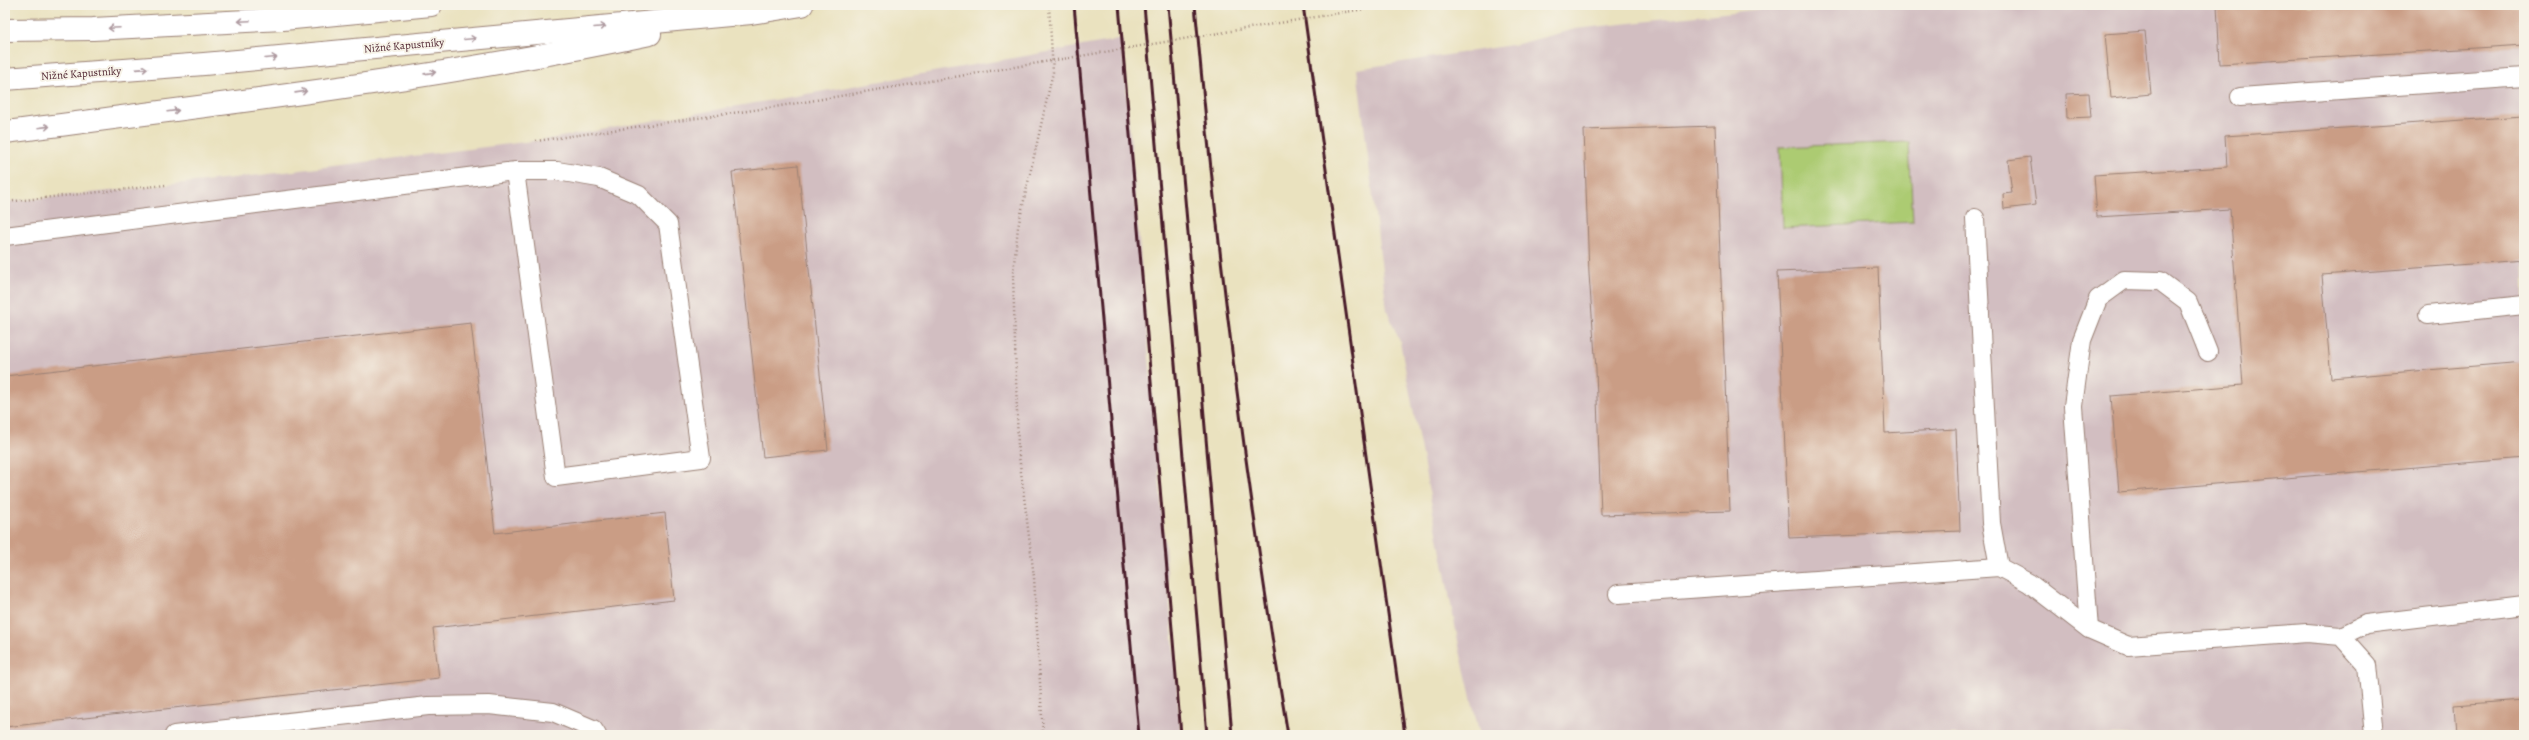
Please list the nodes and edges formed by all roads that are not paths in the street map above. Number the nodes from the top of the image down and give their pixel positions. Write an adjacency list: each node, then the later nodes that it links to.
1 (431, 5): 4 (highway, one-way to 4)
2 (802, 5): 3 (highway, Nižné Kapustníky)
3 (751, 13): 6 (highway, Nižné Kapustníky, one-way to 3); 8 (highway, one-way to 3)
4 (5, 30)
5 (2524, 77): 7 (lane)
6 (5, 79)
7 (2240, 97)
8 (5, 132)
9 (515, 171): 9 (lane); 11 (lane)
10 (1975, 218): 15 (lane)
11 (5, 236)
12 (2524, 305): 13 (lane)
13 (2428, 315)
14 (2208, 352): 18 (lane)
15 (1999, 567): 16 (lane); 18 (lane)
16 (1618, 594)
17 (2524, 605): 19 (lane)
18 (2089, 629): 19 (lane)
19 (2341, 636): 22 (lane)
20 (174, 735): 21 (lane)
21 (597, 735)
22 (2374, 735)

